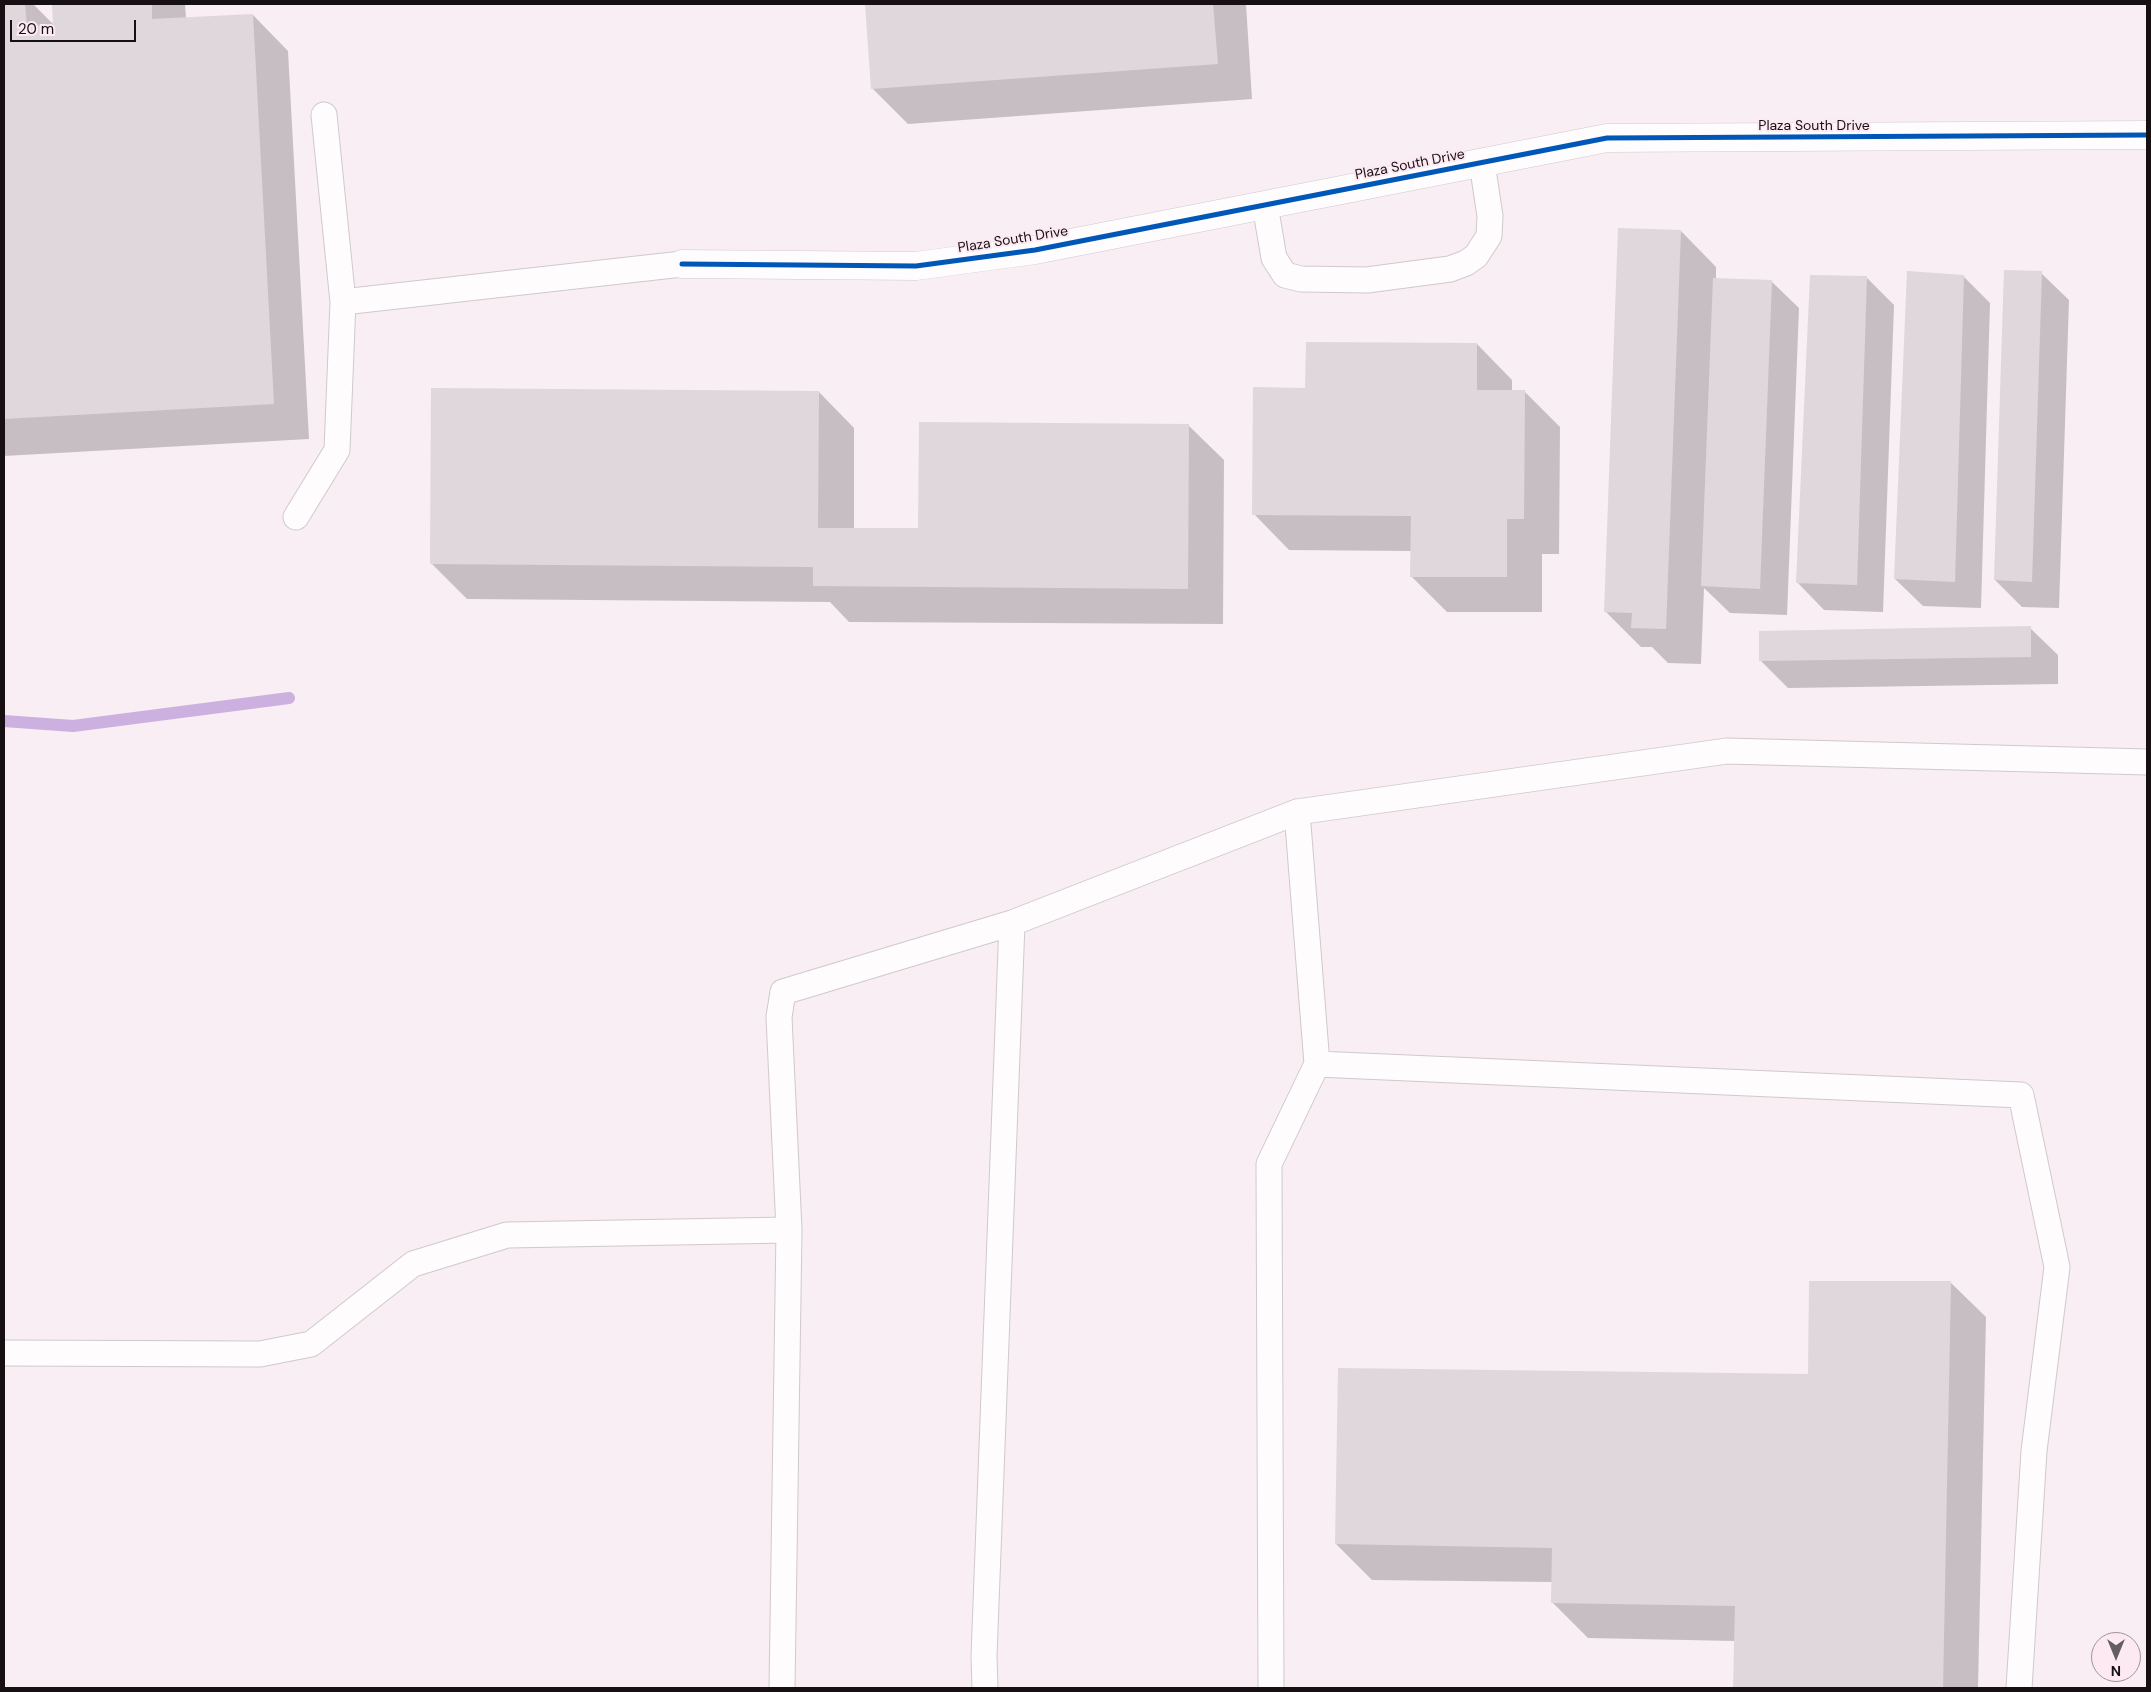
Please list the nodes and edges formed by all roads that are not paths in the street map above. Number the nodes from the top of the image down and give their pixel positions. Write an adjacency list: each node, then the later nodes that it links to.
1 (324, 115): 6 (lane)
2 (2147, 135): 3 (street, Plaza South Drive)
3 (1482, 163): 4 (street, Plaza South Drive); 4 (lane)
4 (1265, 205): 5 (street, Plaza South Drive)
5 (682, 264): 6 (lane)
6 (343, 302): 7 (lane)
7 (296, 517)
8 (2147, 762): 9 (lane)
9 (1297, 812): 10 (lane); 11 (lane)
10 (1012, 923): 12 (lane); 15 (lane)
11 (1317, 1064): 16 (lane); 17 (lane)
12 (789, 1230): 13 (lane); 14 (lane)
13 (4, 1353)
14 (782, 1688)
15 (985, 1688)
16 (1271, 1688)
17 (2018, 1688)

